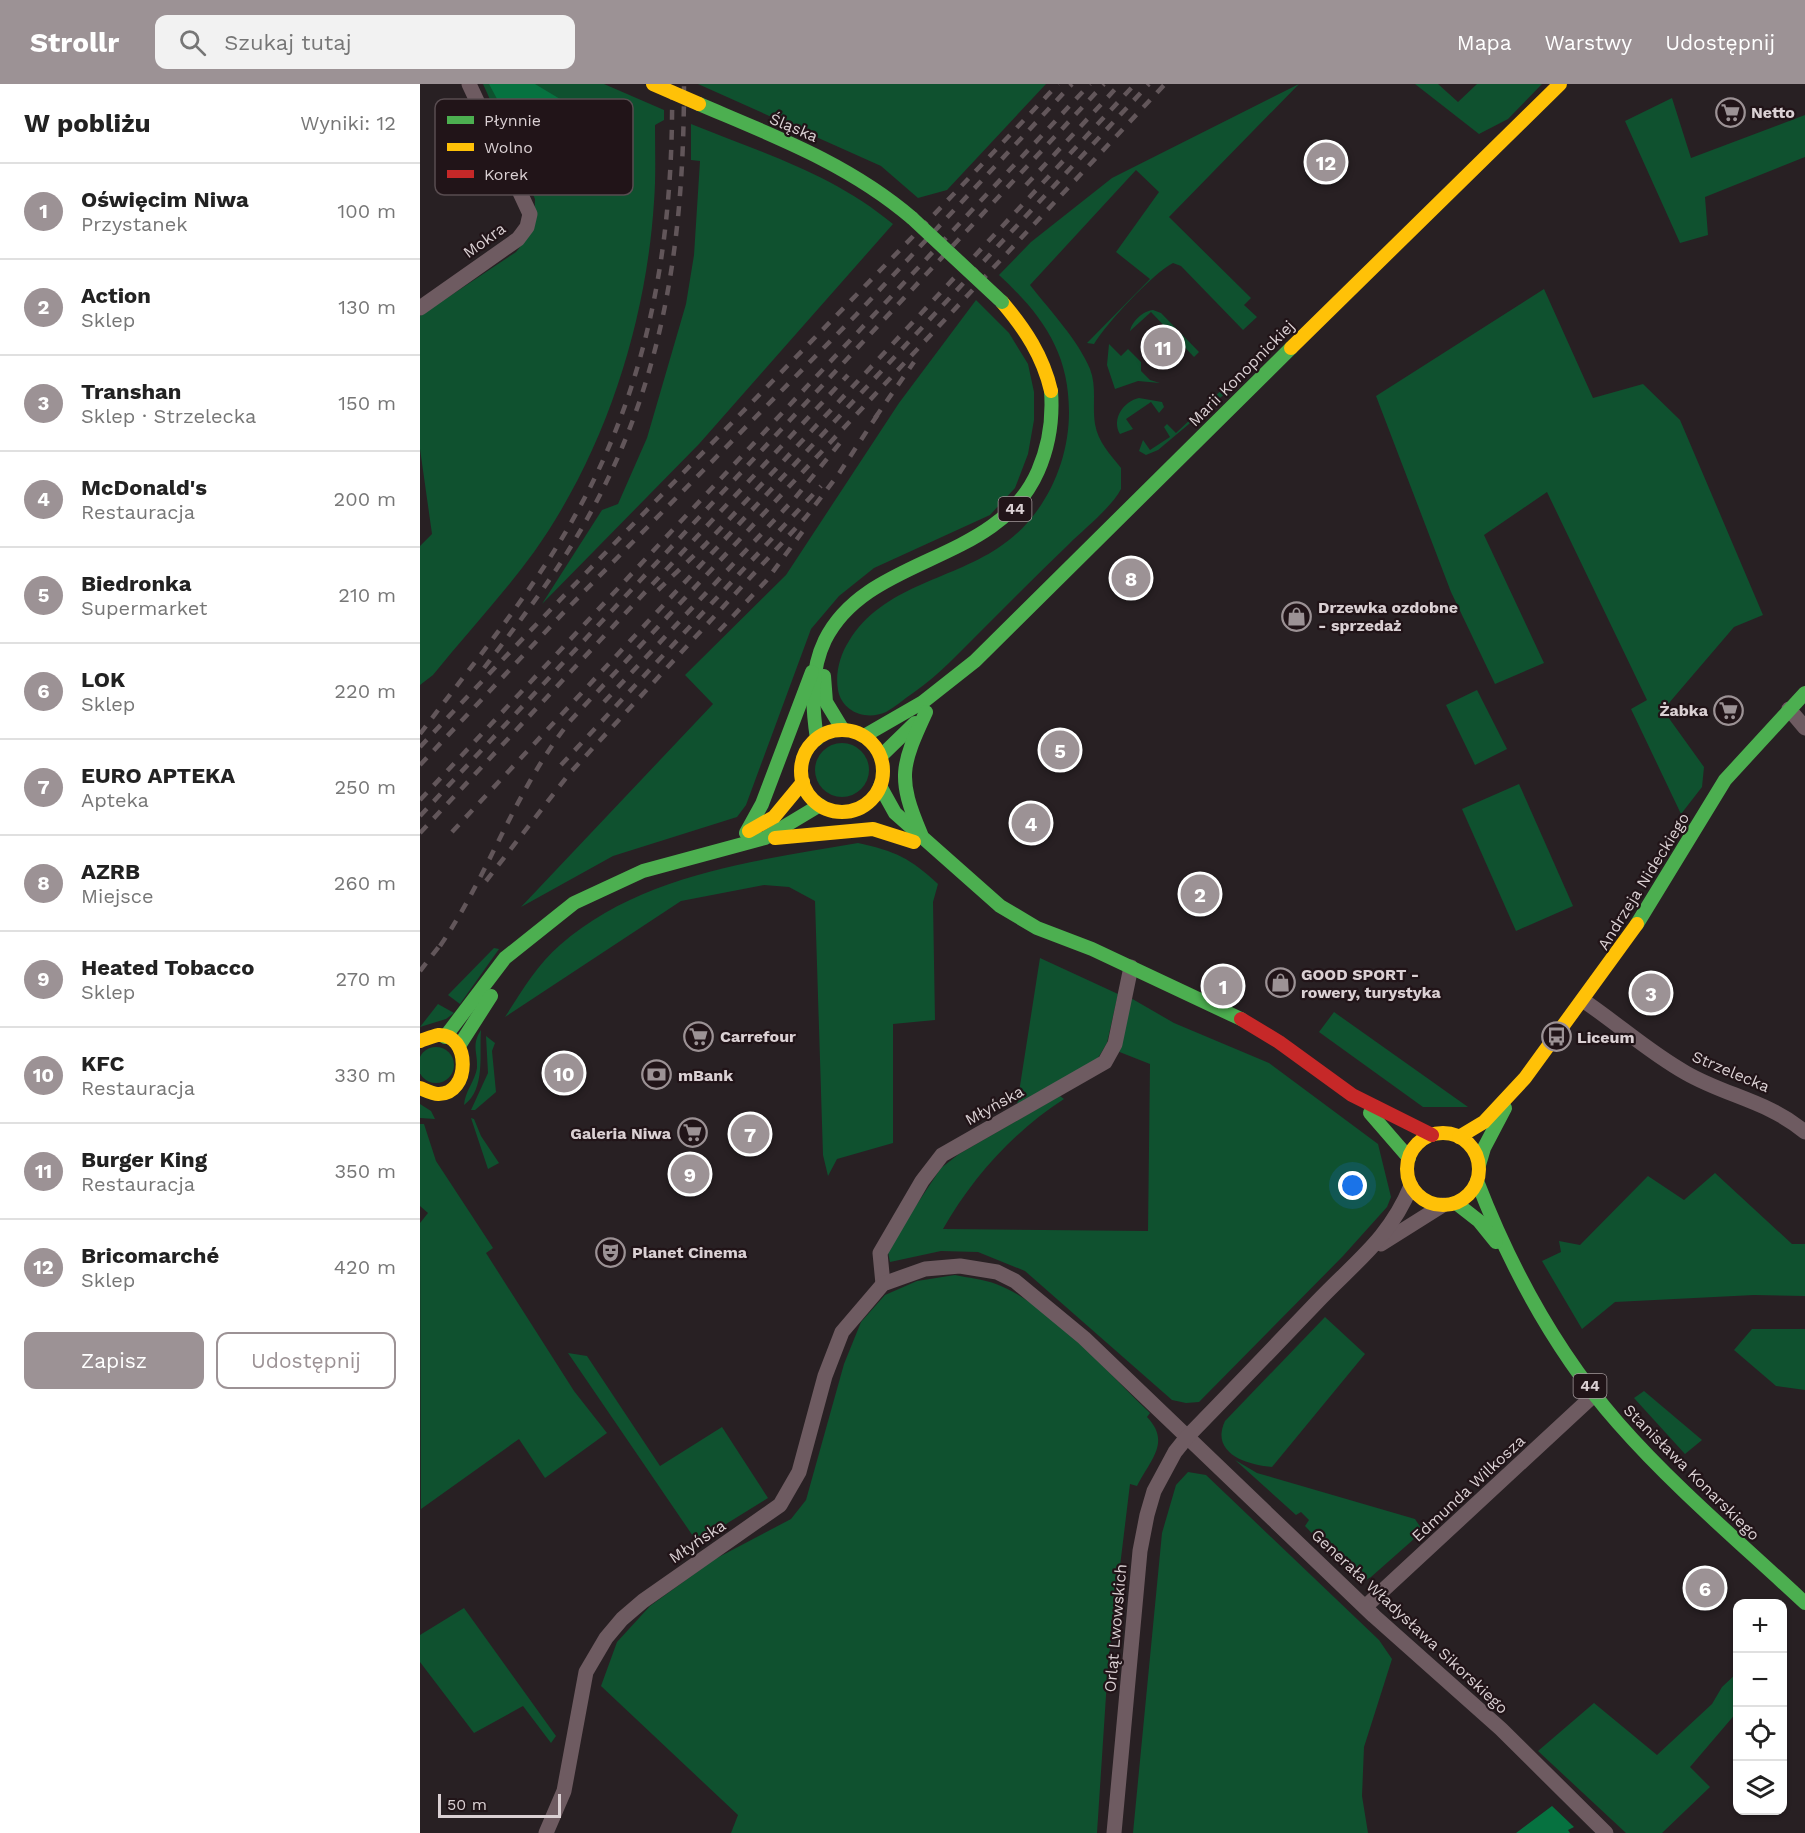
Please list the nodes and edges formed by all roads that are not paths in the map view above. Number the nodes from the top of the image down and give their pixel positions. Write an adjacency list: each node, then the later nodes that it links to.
1 (469, 84): 4 (street, Mokra)
2 (653, 84): 7 (main road, Śląska / 44, bridge)
3 (1560, 84): 9 (main road, Marii Konopnickiej)
4 (476, 99)
5 (521, 195): 6 (street, Mokra)
6 (420, 308)
7 (828, 637): 8 (main road, 44); 14 (main road, 44)
8 (813, 668): 16 (main road, 44); 22 (main road)
9 (947, 687): 12 (main road, Marii Konopnickiej); 15 (main road, Marii Konopnickiej)
10 (1805, 693): 11 (main road, Andrzeja Nideckiego)
11 (1789, 709): 13 (street); 28 (main road, Andrzeja Nideckiego)
12 (926, 712): 17 (main road, Marii Konopnickiej); 24 (main road)
13 (1805, 728)
14 (843, 730): 15 (main road); 16 (main road)
15 (864, 736): 17 (main road)
16 (817, 739): 18 (main road)
17 (880, 756): 19 (main road)
18 (803, 782): 20 (main road); 22 (main road)
19 (880, 786): 21 (main road); 24 (main road)
20 (820, 805): 21 (main road); 23 (main road)
21 (861, 807): 24 (main road)
22 (746, 833): 25 (main road)
23 (765, 838): 24 (main road); 25 (main road)
24 (918, 838): 27 (main road)
25 (712, 850): 26 (main road)
26 (528, 941): 29 (main road); 31 (main road)
27 (1131, 967): 34 (main road); 45 (street, Młyńska)
28 (1584, 1001): 33 (main road, Andrzeja Nideckiego); 35 (street, Strzelecka)
29 (445, 1036): 30 (main road); 31 (main road)
30 (420, 1041)
31 (459, 1046): 32 (main road)
32 (420, 1088)
33 (1513, 1091): 37 (main road, Andrzeja Nideckiego); 39 (main road, Andrzeja Nideckiego)
34 (1352, 1095): 36 (main road); 38 (main road)
35 (1805, 1132)
36 (1432, 1134): 37 (main road); 38 (main road)
37 (1459, 1137): 39 (main road)
38 (1408, 1158): 41 (main road)
39 (1479, 1165): 40 (main road)
40 (1477, 1180): 42 (main road); 44 (main road, Stanisława Konarskiego / 44)
41 (1411, 1186): 42 (main road, Stanisława Konarskiego / 44); 43 (street, Orląt Lwowskich)
42 (1450, 1204): 43 (street, Orląt Lwowskich); 44 (main road, Stanisława Konarskiego / 44)
43 (1371, 1250): 47 (street, Orląt Lwowskich)
44 (1512, 1262): 46 (main road, Stanisława Konarskiego / 44)
45 (883, 1284): 47 (street, Młyńska); 50 (street, Młyńska)
46 (1595, 1394): 48 (main road, Stanisława Konarskiego / 44); 49 (street, Edmunda Wilkosza)
47 (1187, 1437): 49 (street, Generała Władysława Sikorskiego); 51 (street, Orląt Lwowskich)
48 (1805, 1601)
49 (1365, 1607): 52 (street, Generała Władysława Sikorskiego)
50 (546, 1833)
51 (1114, 1833)
52 (1606, 1833)

